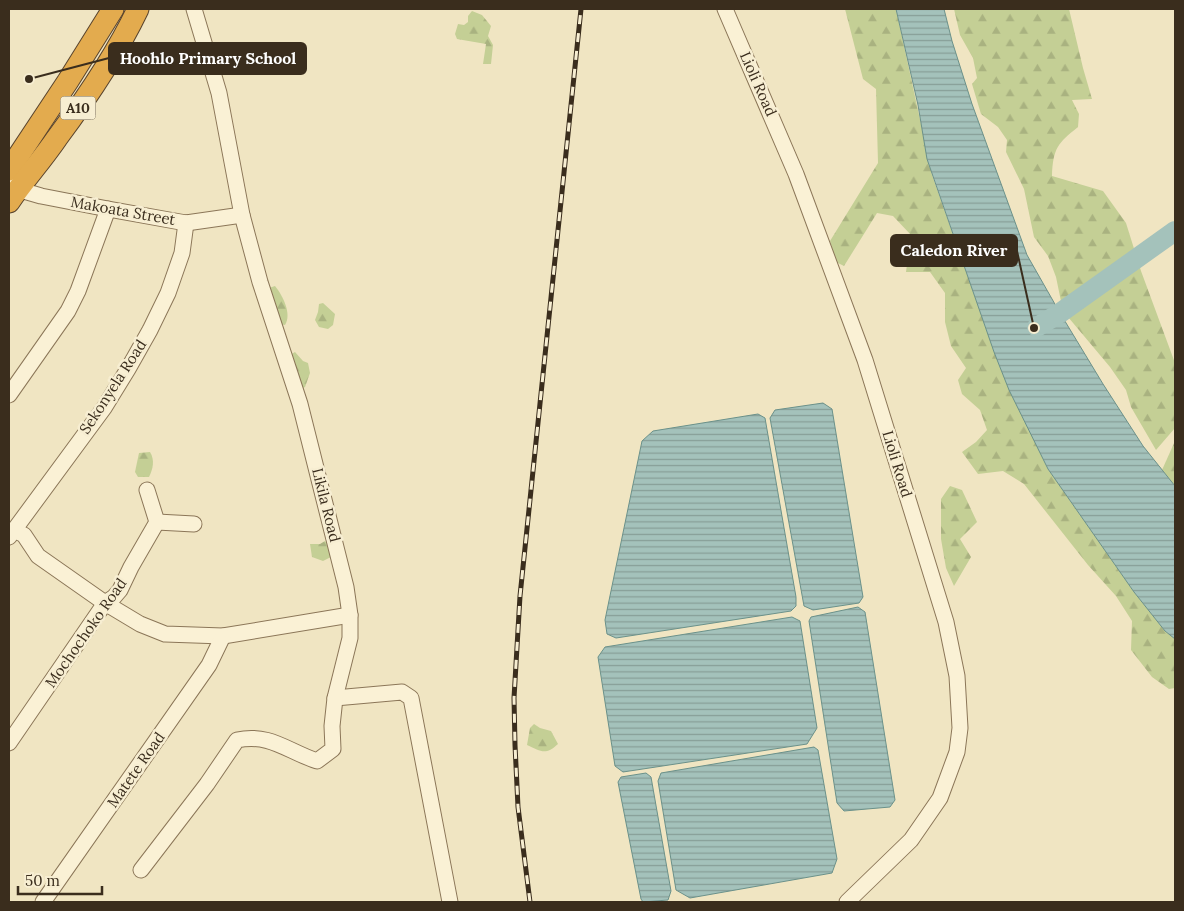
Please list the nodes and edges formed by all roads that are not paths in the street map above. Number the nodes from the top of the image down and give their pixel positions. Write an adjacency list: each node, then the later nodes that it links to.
1 (113, 9): 5 (highway, A10)
2 (138, 9): 6 (highway, A10)
3 (194, 9): 8 (street, Likila Road)
4 (725, 9): 23 (street, Lioli Road)
5 (9, 170)
6 (12, 191): 7 (street, Makoata Street)
7 (108, 210): 9 (street, Makoata Street); 10 (street)
8 (242, 215): 9 (street, Makoata Street); 16 (street, Likila Road)
9 (186, 223): 14 (street, Sekonyela Road)
10 (9, 394)
11 (147, 490): 12 (street)
12 (156, 522): 13 (street); 15 (street, Mochochoko Road)
13 (194, 524)
14 (11, 533): 15 (street)
15 (105, 603): 17 (street); 19 (street, Mochochoko Road)
16 (350, 615): 17 (street); 18 (street, Likila Road)
17 (223, 636): 21 (street, Matete Road)
18 (335, 698): 20 (street, Likila Road); 22 (street)
19 (9, 743)
20 (141, 870)
21 (43, 902)
22 (450, 902)
23 (847, 902)

